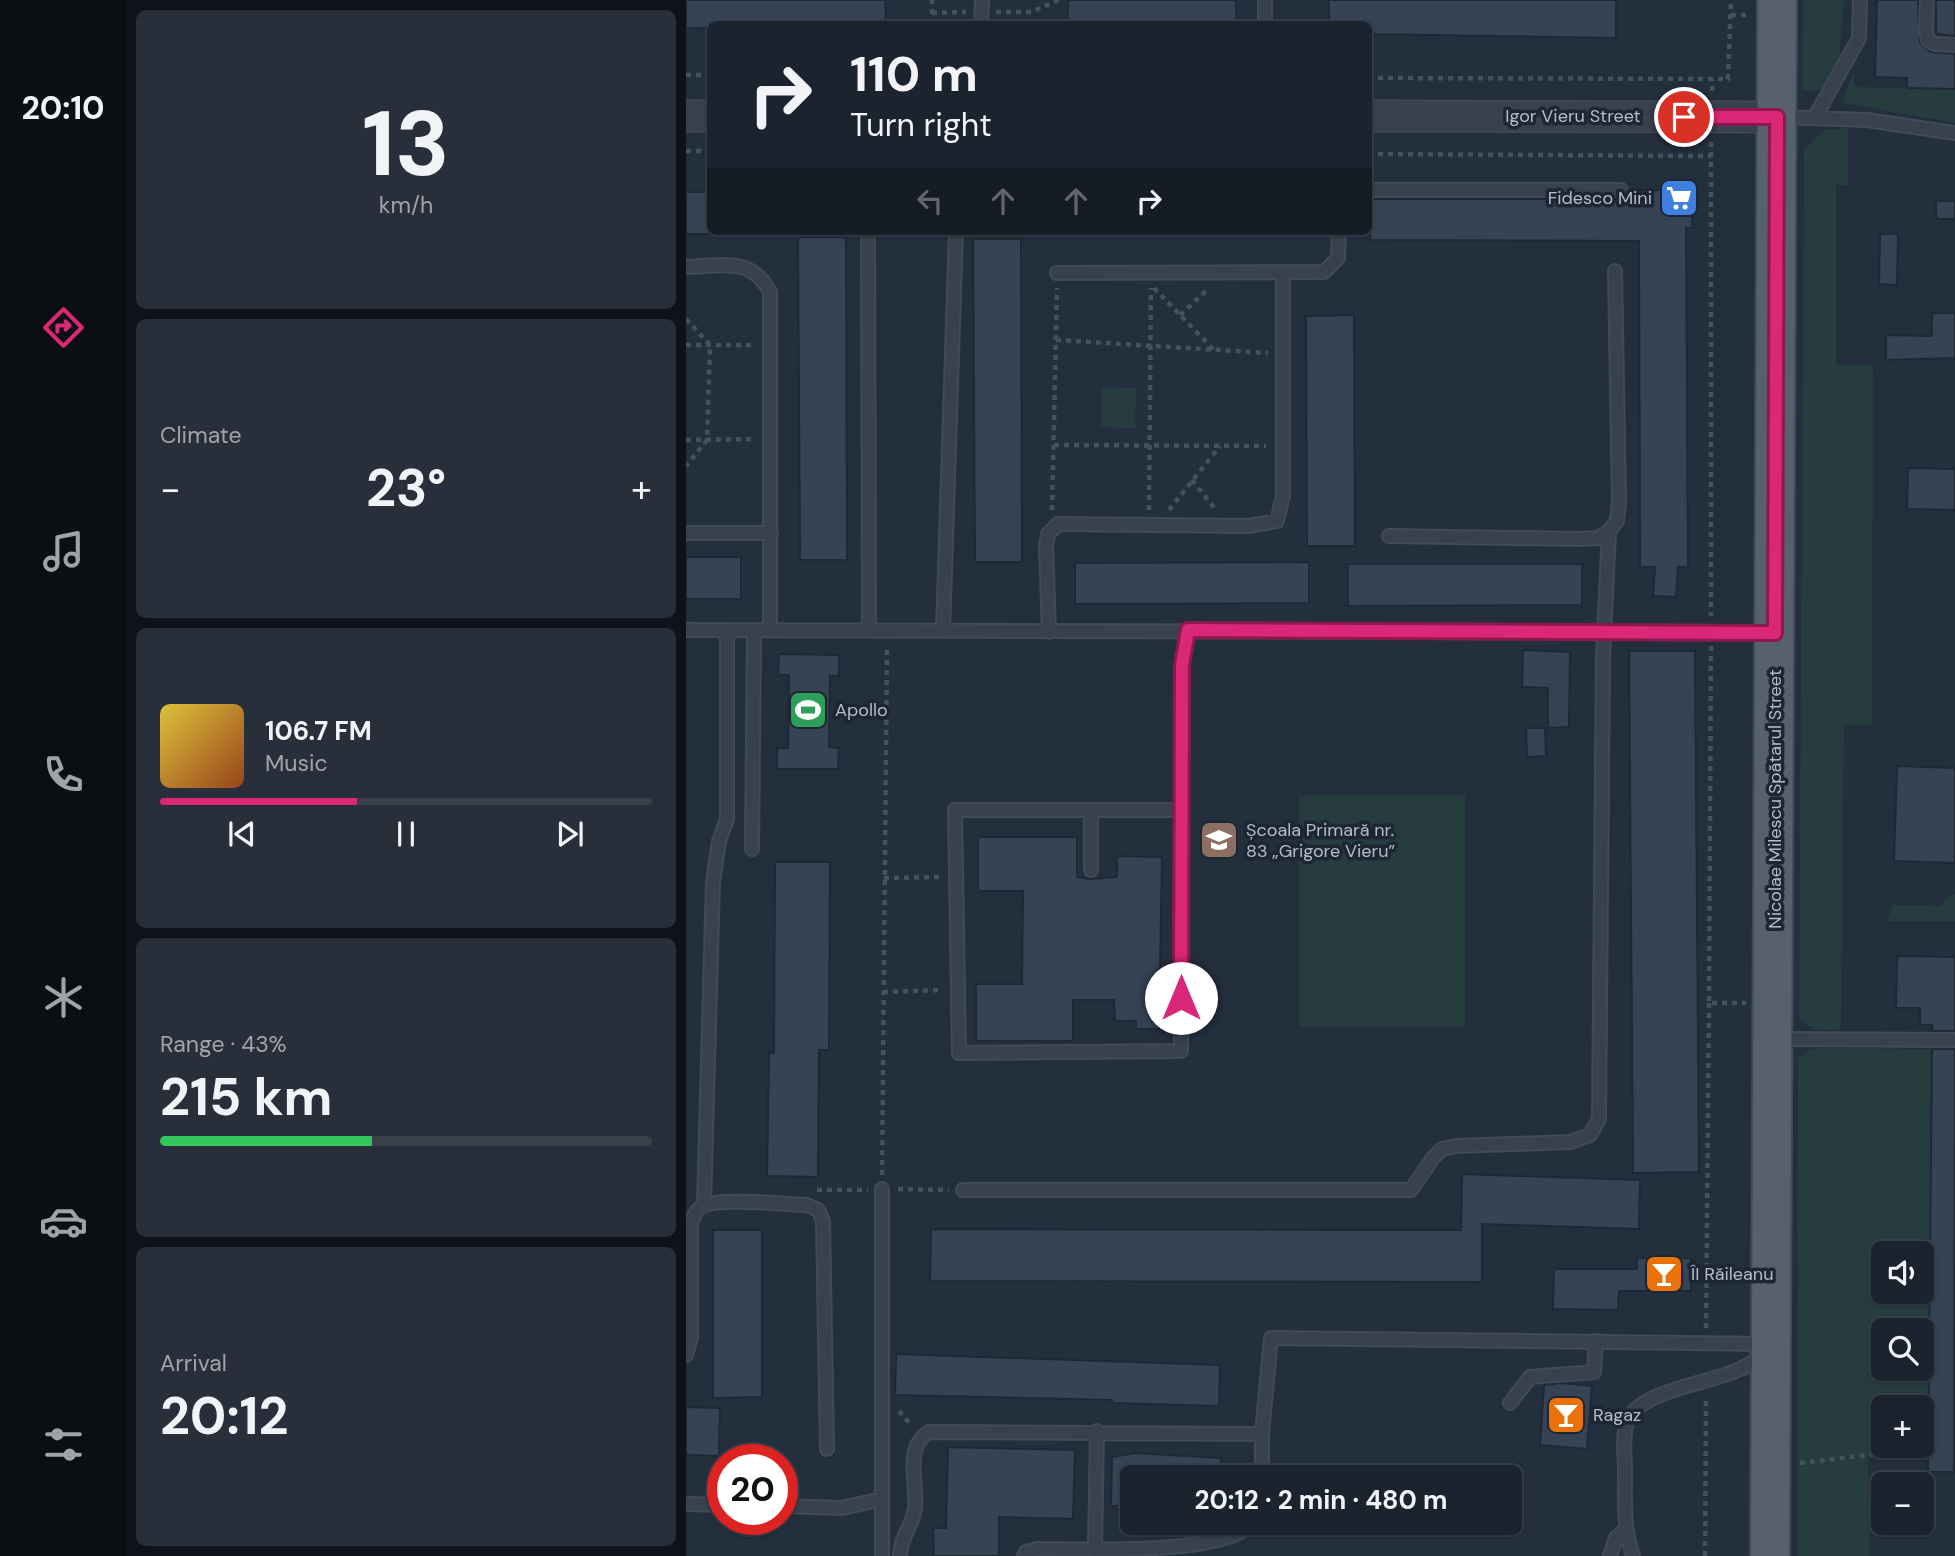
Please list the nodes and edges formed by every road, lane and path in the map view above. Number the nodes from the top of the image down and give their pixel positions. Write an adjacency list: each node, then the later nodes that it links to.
1 (932, 0): 8 (path)
2 (982, 0): 9 (lane)
3 (1265, 0): 10 (lane)
4 (1731, 0): 15 (path)
5 (1777, 0): 20 (main road, Nicolae Milescu Spătarul Street)
6 (1860, 0): 21 (lane)
7 (1927, 0): 11 (lane)
8 (932, 21)
9 (981, 21)
10 (1265, 21)
11 (1955, 45)
12 (686, 75): 13 (path)
13 (707, 75)
14 (1372, 78): 15 (path)
15 (1712, 79): 19 (path)
16 (686, 116): 17 (street)
17 (707, 116)
18 (1372, 116): 19 (street, Igor Vieru Street)
19 (1711, 117): 20 (street, Igor Vieru Street); 26 (path)
20 (1777, 117): 21 (lane); 73 (main road, Nicolae Milescu Spătarul Street)
21 (1815, 117): 22 (lane)
22 (1955, 133)
23 (686, 151): 24 (path)
24 (707, 151)
25 (1372, 154): 26 (path)
26 (1711, 156): 72 (path)
27 (1372, 190): 28 (lane)
28 (1621, 190)
29 (869, 235): 66 (lane)
30 (956, 235): 70 (lane)
31 (1339, 235): 36 (lane)
32 (686, 267): 42 (lane)
33 (1615, 271): 58 (lane)
34 (1057, 273): 35 (lane); 39 (path)
35 (1225, 273): 36 (lane); 37 (path)
36 (1283, 273): 45 (lane)
37 (1180, 315): 43 (path); 44 (path)
38 (686, 319): 41 (path)
39 (1056, 340): 43 (path); 49 (path)
40 (686, 345): 41 (path)
41 (710, 345): 42 (path); 48 (path)
42 (771, 345): 46 (lane)
43 (1151, 346): 44 (path); 50 (path)
44 (1215, 350): 45 (path)
45 (1283, 354): 52 (lane)
46 (771, 439): 48 (path); 60 (lane)
47 (686, 440): 48 (path)
48 (707, 440): 53 (path)
49 (1054, 445): 50 (path); 57 (path)
50 (1150, 446): 51 (path); 55 (path)
51 (1220, 446): 52 (path); 54 (path)
52 (1283, 446): 56 (lane)
53 (686, 466)
54 (1192, 480): 55 (path); 56 (path)
55 (1153, 524): 56 (lane); 57 (lane)
56 (1228, 526)
57 (1052, 529): 71 (lane)
58 (1609, 531): 61 (lane); 68 (lane)
59 (686, 533): 60 (lane)
60 (771, 533): 65 (lane)
61 (1389, 536)
62 (686, 630): 63 (lane)
63 (727, 630): 64 (lane); 87 (lane)
64 (754, 630): 65 (lane); 76 (lane)
65 (770, 630): 66 (lane)
66 (869, 630): 69 (lane)
67 (1188, 630): 68 (lane); 71 (lane); 74 (lane)
68 (1604, 630): 72 (lane); 86 (lane)
69 (887, 631): 70 (lane); 79 (path)
70 (943, 631): 71 (lane)
71 (1049, 632)
72 (1711, 632): 73 (lane); 82 (path)
73 (1775, 633): 83 (main road, Nicolae Milescu Spătarul Street)
74 (1181, 810): 75 (lane); 80 (lane)
75 (1091, 811): 77 (lane); 78 (lane)
76 (752, 849)
77 (1091, 870)
78 (956, 877): 79 (path); 80 (lane)
79 (884, 878): 81 (path)
80 (958, 989): 81 (path)
81 (883, 992): 85 (path)
82 (1709, 1003): 83 (path); 90 (path)
83 (1775, 1020): 84 (lane); 91 (main road, Nicolae Milescu Spătarul Street)
84 (1955, 1040)
85 (882, 1189): 86 (path); 88 (path); 101 (lane)
86 (963, 1190)
87 (704, 1205): 88 (lane); 92 (lane)
88 (807, 1205): 97 (lane)
89 (1595, 1341): 90 (lane); 94 (lane); 96 (lane)
90 (1706, 1343): 91 (lane)
91 (1772, 1345): 93 (lane); 115 (main road, Nicolae Milescu Spătarul Street)
92 (686, 1355)
93 (1706, 1383): 105 (lane); 114 (path)
94 (1510, 1403)
95 (1097, 1431): 96 (lane); 107 (lane); 110 (lane)
96 (1262, 1434): 99 (lane)
97 (827, 1449)
98 (1871, 1454): 100 (path)
99 (1262, 1465)
100 (1800, 1474)
101 (882, 1499): 104 (lane); 109 (lane)
102 (686, 1504): 103 (lane)
103 (707, 1505)
104 (798, 1506)
105 (1625, 1531): 112 (lane); 113 (lane)
106 (1242, 1535): 108 (lane)
107 (1095, 1549): 108 (lane); 111 (lane)
108 (1179, 1553)
109 (882, 1556)
110 (900, 1556)
111 (1024, 1556)
112 (1610, 1556)
113 (1633, 1556)
114 (1705, 1556)
115 (1770, 1556)

